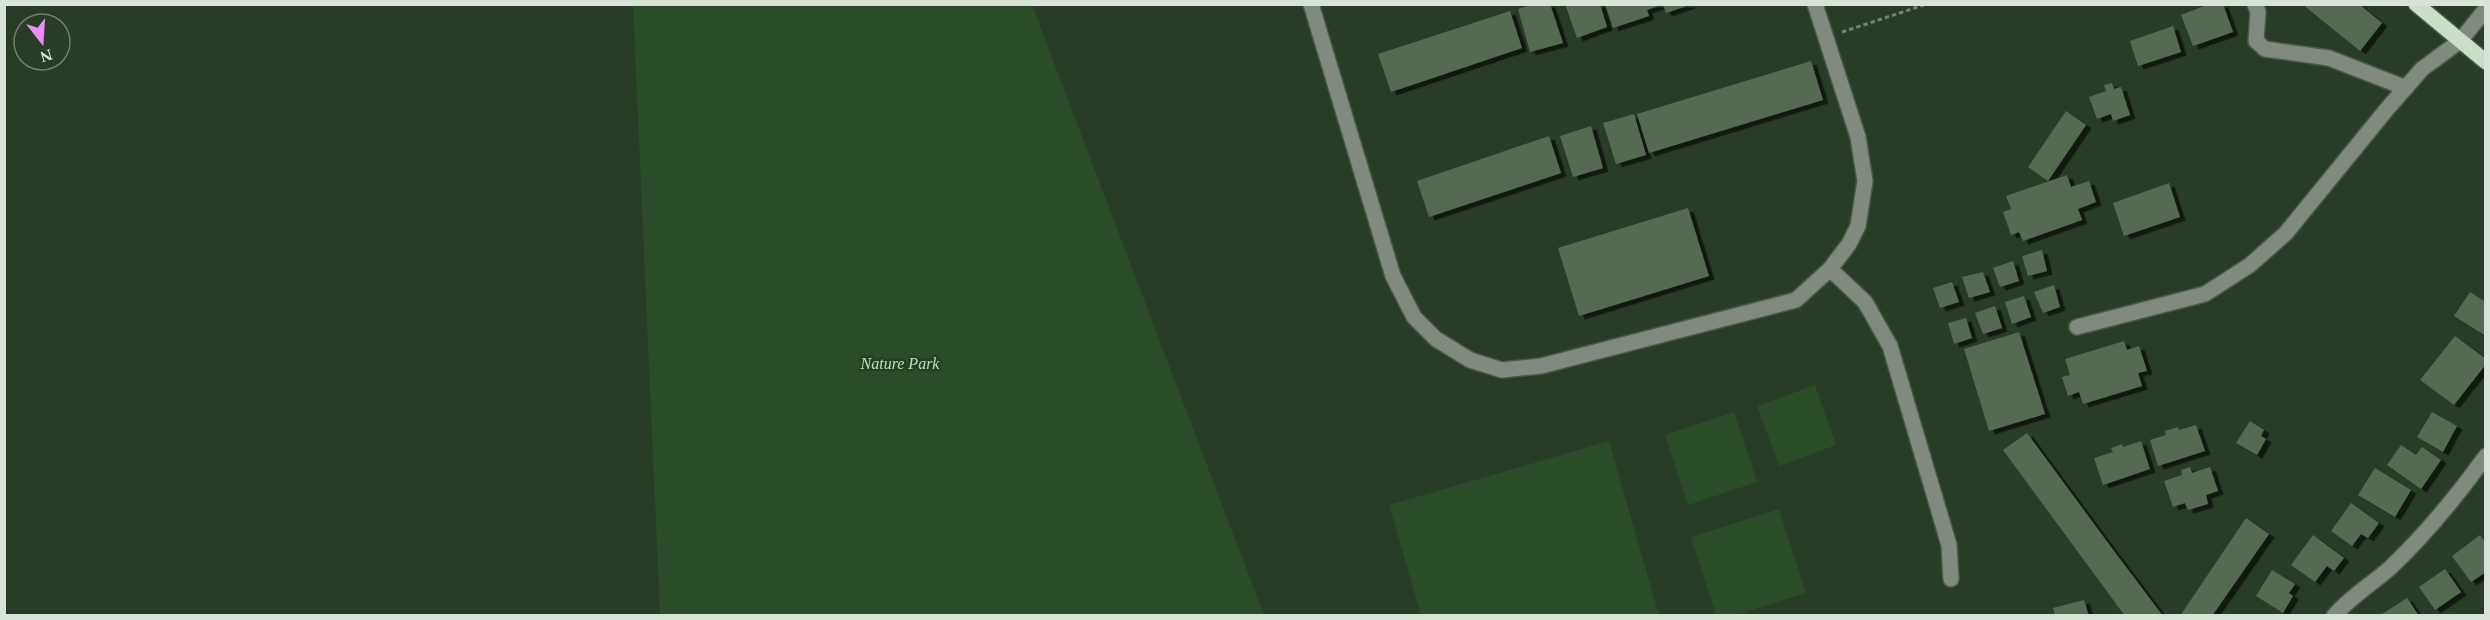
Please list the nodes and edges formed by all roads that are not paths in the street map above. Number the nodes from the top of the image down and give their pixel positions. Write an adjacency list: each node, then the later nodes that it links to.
1 (1311, 4): 9 (street)
2 (1815, 4): 9 (street)
3 (2255, 4): 8 (street)
4 (2416, 4): 6 (main road)
5 (2486, 9): 6 (street)
6 (2460, 41): 7 (main road); 8 (street)
7 (2486, 62)
8 (2406, 88): 10 (street)
9 (1830, 269): 12 (street)
10 (2077, 327)
11 (2486, 456): 13 (street)
12 (1951, 579)
13 (2334, 615)

